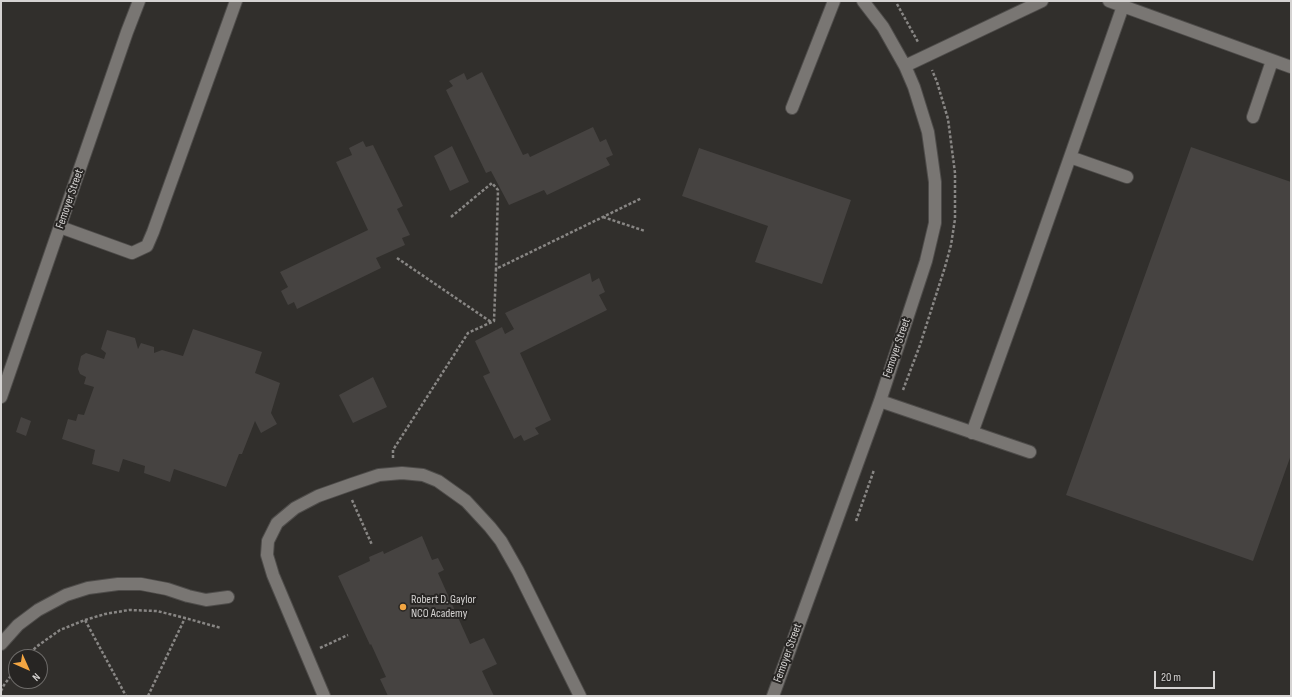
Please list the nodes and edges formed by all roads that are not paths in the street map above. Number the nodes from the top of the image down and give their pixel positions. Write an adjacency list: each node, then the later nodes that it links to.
1 (140, 1): 15 (street, Femoyer Street)
2 (236, 1): 15 (street)
3 (834, 1): 11 (street)
4 (863, 1): 9 (street, Femoyer Street)
5 (1042, 1): 9 (street)
6 (1109, 1): 7 (street)
7 (1123, 6): 8 (street); 13 (street)
8 (1272, 61): 10 (street); 12 (street)
9 (905, 66): 17 (street, Femoyer Street)
10 (1291, 67)
11 (792, 108)
12 (1253, 117)
13 (1070, 157): 14 (street); 18 (street)
14 (1128, 177)
15 (60, 227): 16 (street, Femoyer Street)
16 (1, 397)
17 (880, 401): 18 (street); 24 (street, Femoyer Street)
18 (972, 433): 19 (street)
19 (1030, 452)
20 (228, 598): 21 (street)
21 (1, 644)
22 (324, 696): 23 (street)
23 (580, 696)
24 (773, 696)

